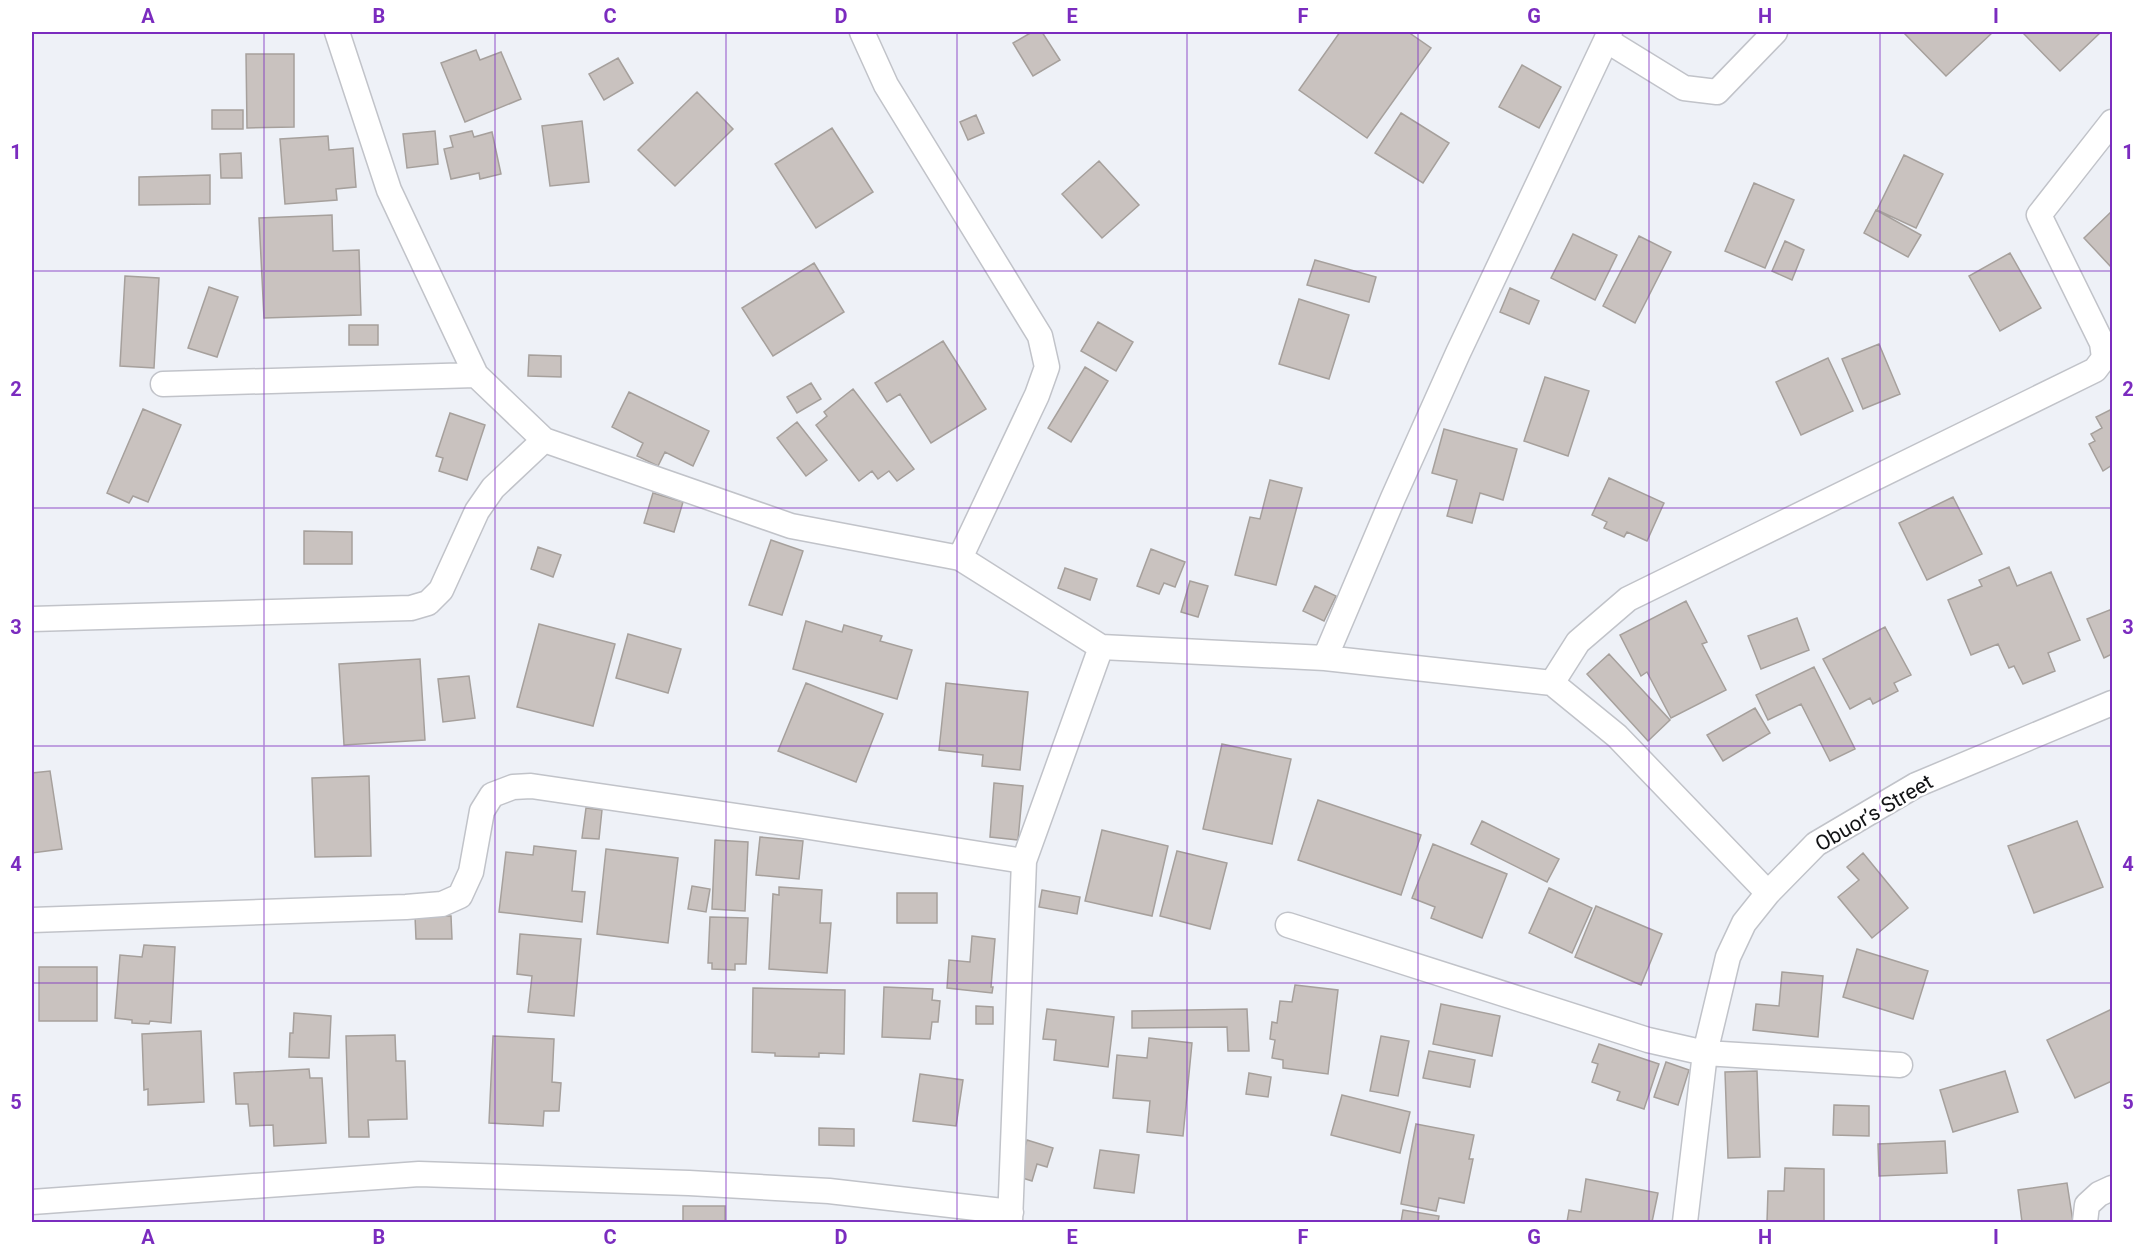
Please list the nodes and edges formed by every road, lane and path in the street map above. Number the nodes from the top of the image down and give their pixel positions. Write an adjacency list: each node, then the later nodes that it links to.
1 (337, 32): 6 (street)
2 (862, 32): 9 (street)
3 (1775, 32): 4 (street)
4 (1608, 36): 12 (street)
5 (2112, 122): 13 (street)
6 (476, 375): 7 (street); 8 (street)
7 (163, 384)
8 (544, 440): 9 (street); 10 (street)
9 (960, 558): 11 (street)
10 (32, 619)
11 (1101, 647): 12 (street); 15 (street)
12 (1325, 658): 13 (street)
13 (1552, 683): 16 (street)
14 (2112, 703): 16 (street, Obuor’s Street)
15 (1024, 861): 17 (street); 23 (street)
16 (1768, 893): 19 (street, Obuor’s Street)
17 (32, 920)
18 (1288, 925): 19 (street)
19 (1705, 1053): 20 (street); 24 (street, Obuor’s Street)
20 (1900, 1065)
21 (2112, 1188): 25 (street)
22 (32, 1202): 23 (street)
23 (1011, 1217)
24 (1685, 1222)
25 (2085, 1222)

